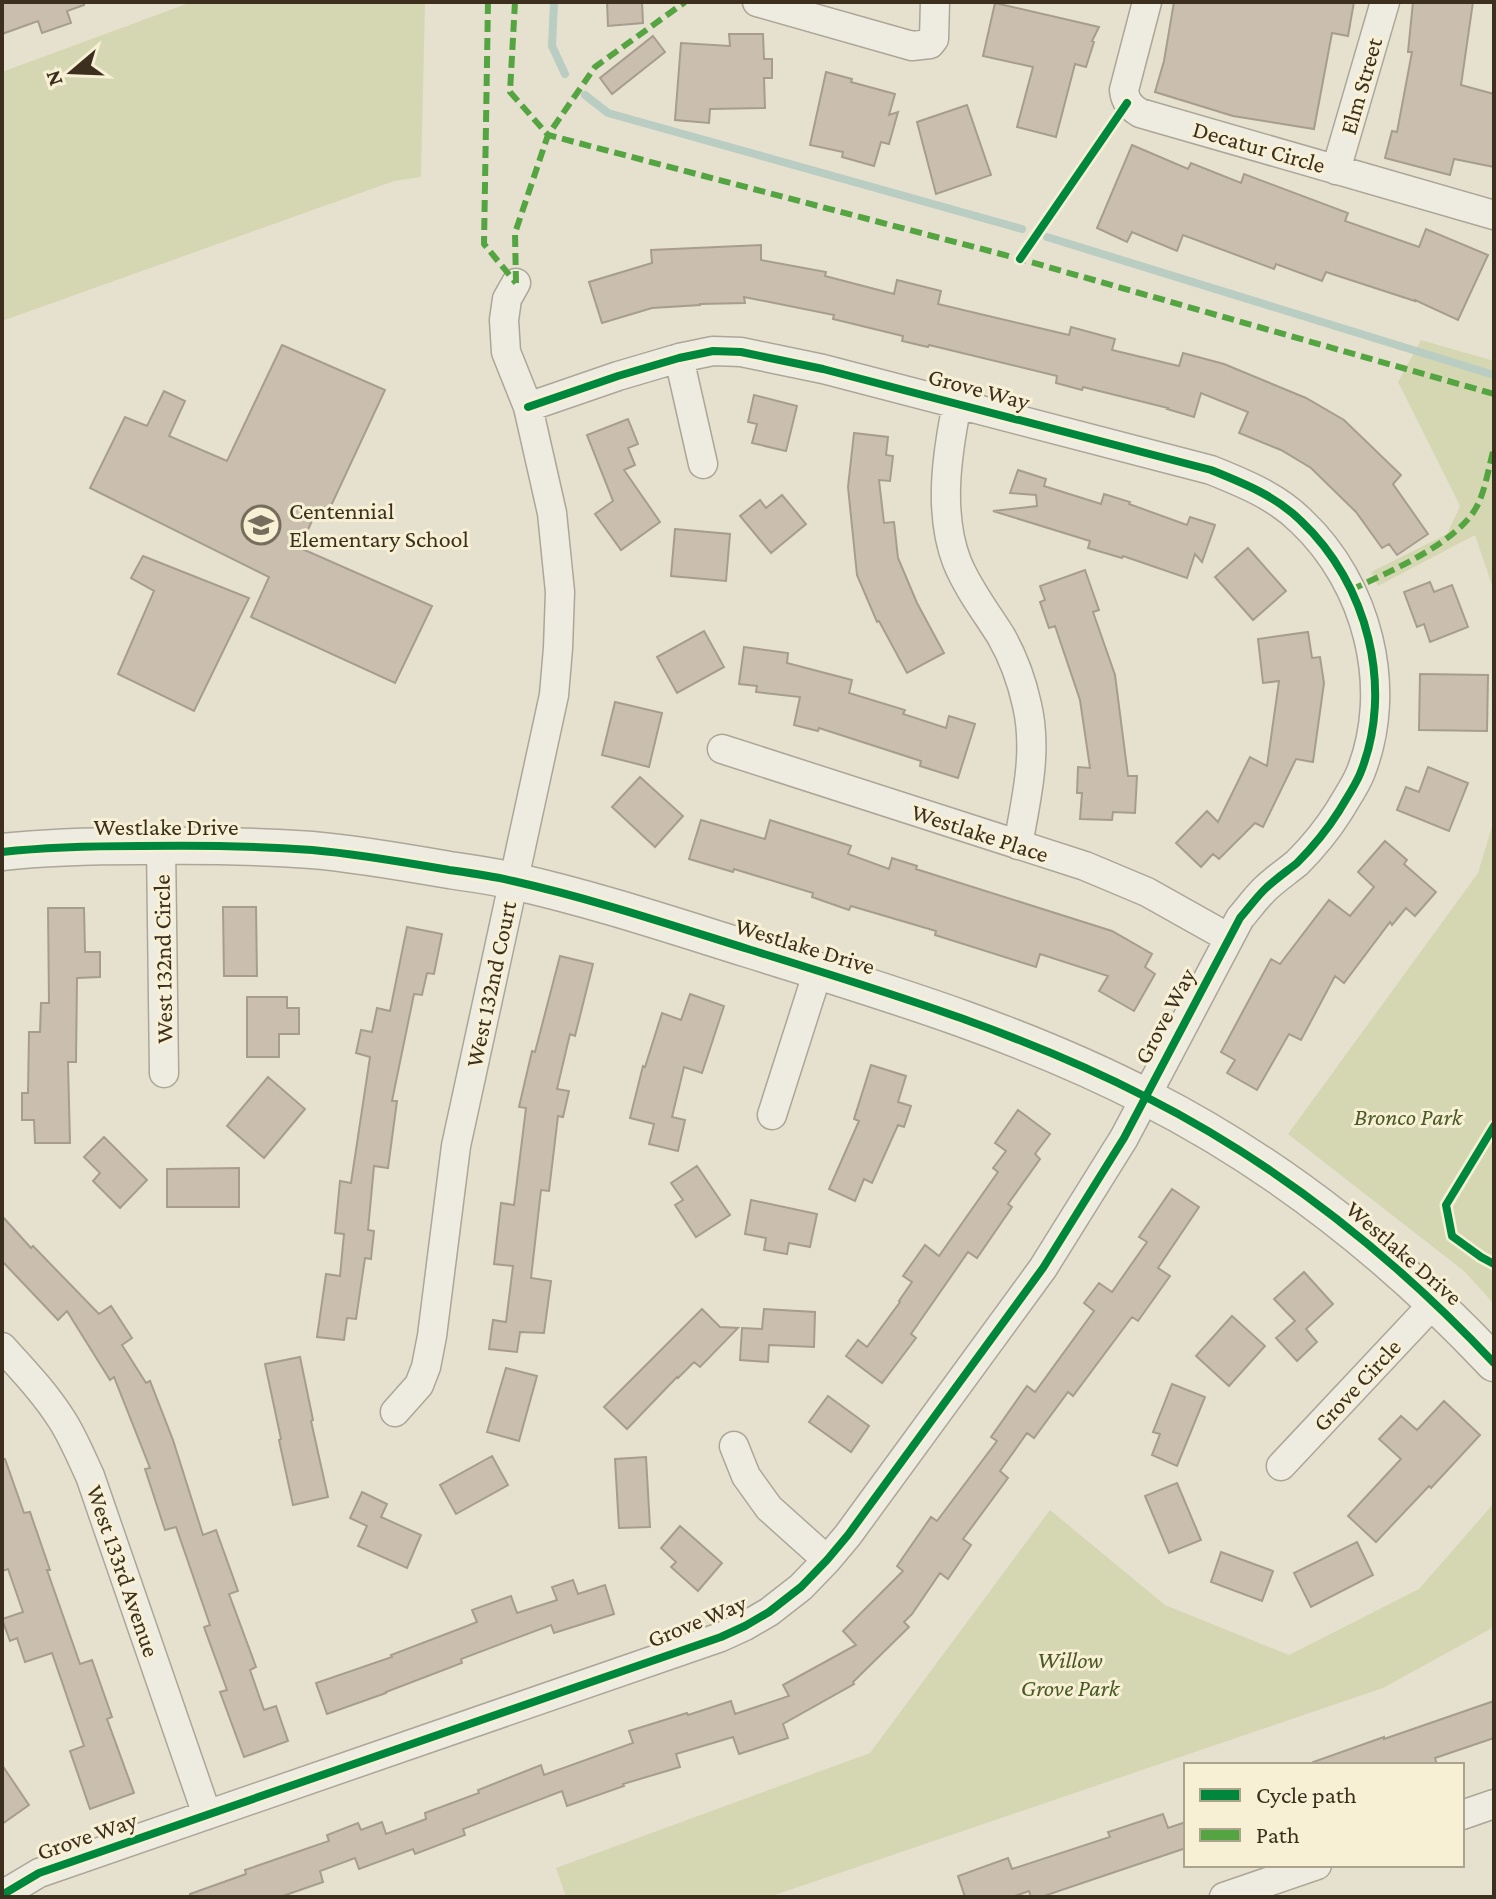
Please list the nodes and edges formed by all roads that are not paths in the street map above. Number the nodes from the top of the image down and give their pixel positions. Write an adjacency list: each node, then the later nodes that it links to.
1 (757, 2): 2 (street)
2 (935, 2)
3 (1147, 2): 5 (street, Decatur Circle)
4 (1385, 2): 5 (street, Elm Street)
5 (1336, 170): 6 (street, Decatur Circle)
6 (1494, 215)
7 (516, 283): 10 (street)
8 (679, 358): 9 (street, Grove Way); 10 (street, Grove Way); 11 (street)
9 (957, 404): 14 (street); 17 (street, Grove Way)
10 (528, 407): 16 (street, West 132nd Court)
11 (703, 464)
12 (722, 749): 14 (street, Westlake Place)
13 (161, 845): 15 (street, Westlake Drive); 16 (street, Westlake Drive); 19 (street, West 132nd Circle)
14 (1018, 845): 17 (street, Westlake Place)
15 (2, 852)
16 (513, 881): 18 (street, Westlake Drive); 25 (street, West 132nd Court)
17 (1229, 938): 20 (street, Grove Way)
18 (818, 971): 20 (street, Westlake Drive); 21 (street)
19 (164, 1073)
20 (1146, 1097): 22 (street, Westlake Drive); 28 (street, Grove Way)
21 (772, 1115)
22 (1433, 1304): 24 (street, Westlake Drive); 27 (street, Grove Circle)
23 (2, 1347): 31 (street, West 133rd Avenue)
24 (1494, 1363)
25 (395, 1412)
26 (734, 1446): 28 (street)
27 (1281, 1466)
28 (827, 1560): 31 (street, Grove Way)
29 (1494, 1804): 30 (street)
30 (1464, 1814)
31 (207, 1815): 33 (street, Grove Way)
32 (1311, 1867): 34 (street)
33 (2, 1895)
34 (1224, 1897)

